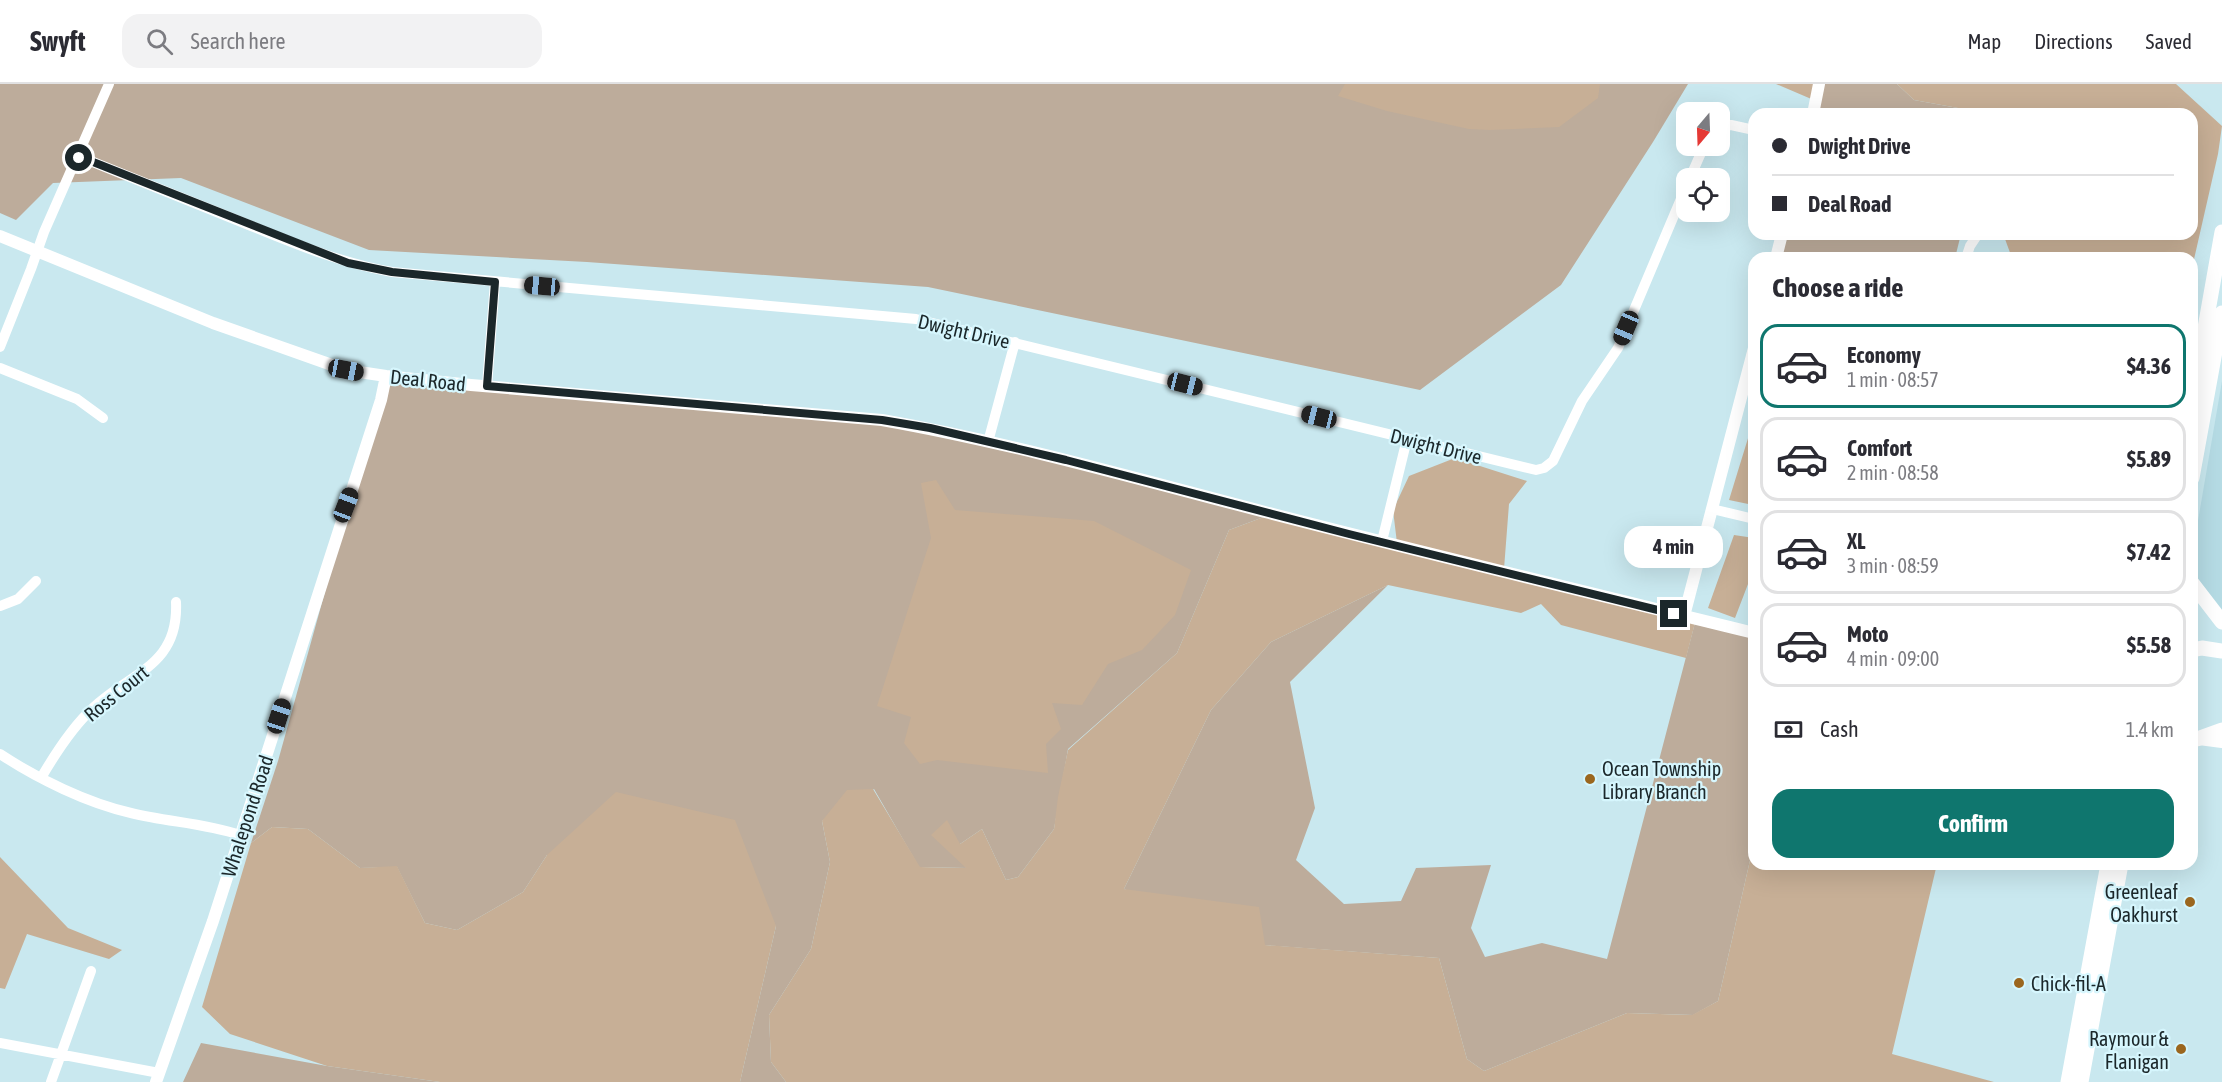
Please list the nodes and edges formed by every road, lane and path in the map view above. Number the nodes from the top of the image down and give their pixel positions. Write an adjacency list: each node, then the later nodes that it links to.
1 (109, 84): 6 (street)
2 (1820, 84): 3 (street)
3 (1814, 108)
4 (1730, 125): 5 (street)
5 (1748, 129)
6 (76, 160): 10 (street); 11 (street, Dwight Drive)
7 (1676, 211): 21 (street, Dwight Drive)
8 (2222, 232): 15 (main road)
9 (0, 236): 10 (street, Deal Road)
10 (37, 252): 14 (street); 18 (street, Deal Road)
11 (495, 282): 13 (street, Dwight Drive); 19 (street)
12 (2222, 313): 23 (main road)
13 (1015, 342): 21 (street, Dwight Drive); 22 (street)
14 (0, 347)
15 (2198, 367)
16 (0, 368): 20 (street)
17 (1748, 371): 24 (street)
18 (386, 376): 19 (street, Deal Road); 42 (street, Whalepond Road)
19 (487, 386): 22 (street, Deal Road)
20 (104, 418)
21 (1407, 439): 26 (street)
22 (988, 442): 26 (street, Deal Road)
23 (2198, 445)
24 (1712, 509): 25 (street); 31 (street)
25 (1748, 518)
26 (1382, 541): 31 (street, Deal Road)
27 (36, 581): 30 (street)
28 (2198, 591): 32 (main road)
29 (176, 602): 41 (street, Ross Court)
30 (0, 606)
31 (1684, 616): 33 (street, Deal Road)
32 (2222, 622)
33 (1748, 632)
34 (2198, 649): 35 (main road)
35 (2222, 651)
36 (2222, 730): 37 (main road)
37 (2198, 737)
38 (2198, 739): 39 (street)
39 (2222, 742)
40 (0, 754): 41 (street)
41 (41, 778): 42 (street)
42 (240, 835): 48 (street, Whalepond Road)
43 (2107, 870): 50 (main road)
44 (2120, 870): 51 (main road)
45 (91, 972): 47 (street)
46 (0, 1043): 47 (street)
47 (61, 1054): 48 (street); 49 (street)
48 (157, 1078)
49 (51, 1082)
50 (2068, 1082)
51 (2081, 1082)

